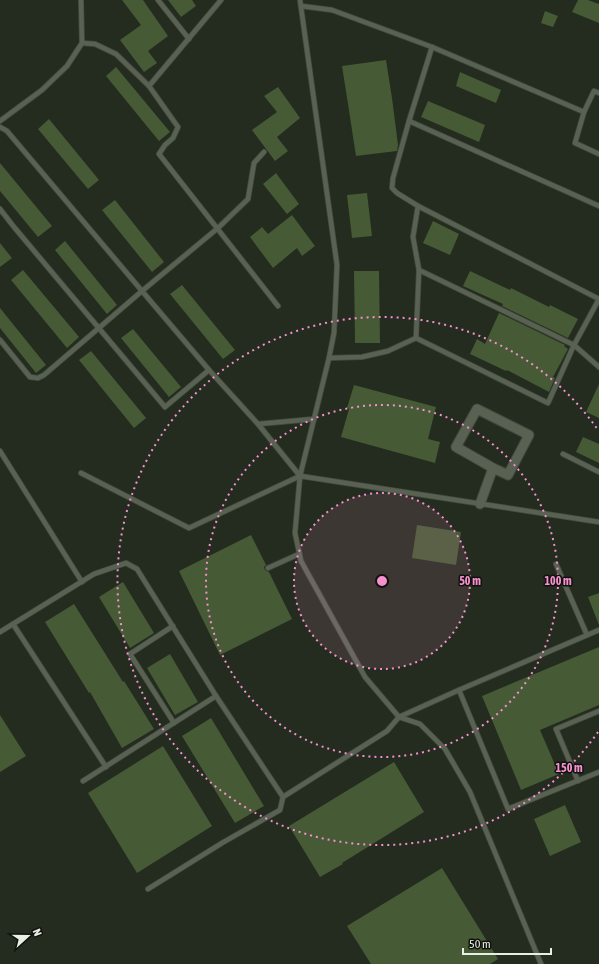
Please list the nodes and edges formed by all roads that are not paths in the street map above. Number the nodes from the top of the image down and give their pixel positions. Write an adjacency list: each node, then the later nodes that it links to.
1 (81, 0): 7 (lane)
2 (158, 0): 6 (lane)
3 (221, 0): 6 (lane)
4 (300, 0): 5 (lane)
5 (302, 6): 8 (lane); 29 (lane)
6 (189, 39): 9 (lane)
7 (82, 43): 9 (lane); 12 (lane)
8 (432, 47): 11 (lane); 13 (lane)
9 (149, 86): 20 (lane)
10 (599, 93): 11 (lane)
11 (584, 112): 16 (lane)
12 (0, 121)
13 (409, 121): 17 (lane); 18 (lane)
14 (0, 127): 22 (lane)
15 (264, 152): 20 (lane)
16 (599, 154)
17 (418, 206): 21 (lane); 23 (lane)
18 (599, 206)
19 (0, 209): 25 (lane)
20 (218, 228): 22 (lane); 24 (lane)
21 (419, 270): 26 (lane); 28 (lane)
22 (142, 291): 25 (lane); 31 (lane)
23 (599, 299): 28 (lane)
24 (278, 306)
25 (99, 328): 27 (lane); 31 (lane)
26 (416, 338): 28 (lane); 29 (lane)
27 (0, 340)
28 (574, 344): 30 (lane)
29 (329, 358): 32 (lane)
30 (599, 367)
31 (209, 370): 33 (lane)
32 (314, 419): 33 (lane); 39 (lane)
33 (258, 424): 39 (lane)
34 (0, 451): 45 (lane)
35 (563, 454): 37 (lane)
36 (493, 468): 36 (street); 40 (street)
37 (599, 472)
38 (81, 473): 39 (lane)
39 (300, 476): 40 (lane); 42 (lane)
40 (480, 504): 41 (lane)
41 (599, 522)
42 (299, 554): 44 (lane); 54 (lane)
43 (556, 564): 50 (lane)
44 (268, 568)
45 (82, 582): 46 (lane); 47 (lane)
46 (13, 624): 49 (lane); 56 (lane)
47 (173, 626): 52 (lane); 55 (lane)
48 (599, 630): 50 (lane)
49 (0, 632)
50 (587, 636): 51 (lane)
51 (459, 690): 54 (lane); 58 (lane)
52 (216, 696): 55 (lane); 60 (lane)
53 (599, 711): 58 (lane)
54 (399, 717): 60 (lane); 62 (lane)
55 (174, 723): 56 (lane)
56 (106, 767): 59 (lane)
57 (599, 772): 58 (lane)
58 (578, 781)
59 (83, 782)
60 (283, 797): 61 (lane)
61 (148, 889)
62 (541, 964)

